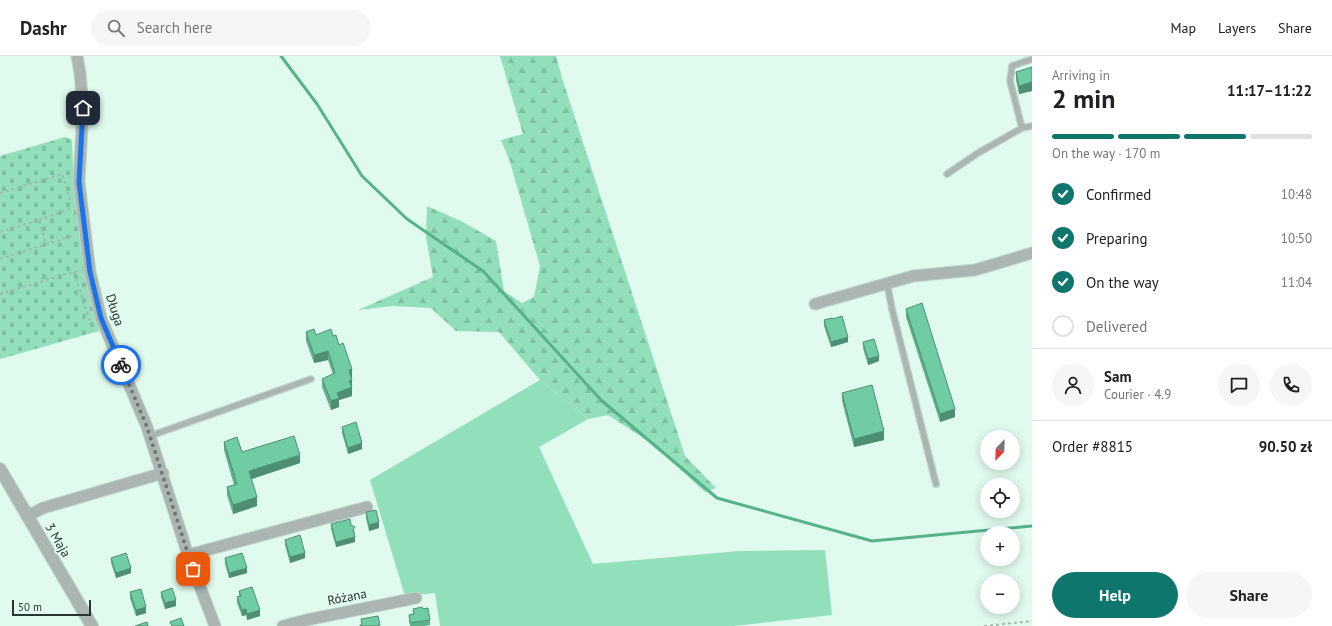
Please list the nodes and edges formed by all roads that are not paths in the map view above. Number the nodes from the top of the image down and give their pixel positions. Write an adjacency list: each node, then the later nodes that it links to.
1 (77, 56): 10 (street, Długa)
2 (1032, 60): 4 (lane)
3 (1032, 126): 4 (lane)
4 (1022, 128): 5 (lane)
5 (947, 174)
6 (1032, 253): 7 (street)
7 (887, 283): 8 (street); 13 (lane)
8 (815, 304)
9 (311, 379): 10 (lane)
10 (150, 436): 12 (street, Długa)
11 (0, 469): 15 (street, 3 Maja)
12 (162, 472): 15 (street); 16 (street, Długa)
13 (936, 484)
14 (367, 507): 16 (street)
15 (27, 516): 18 (street, 3 Maja)
16 (188, 555): 19 (street, Długa)
17 (416, 598): 20 (street, Różana)
18 (92, 626)
19 (215, 626)
20 (283, 626)

